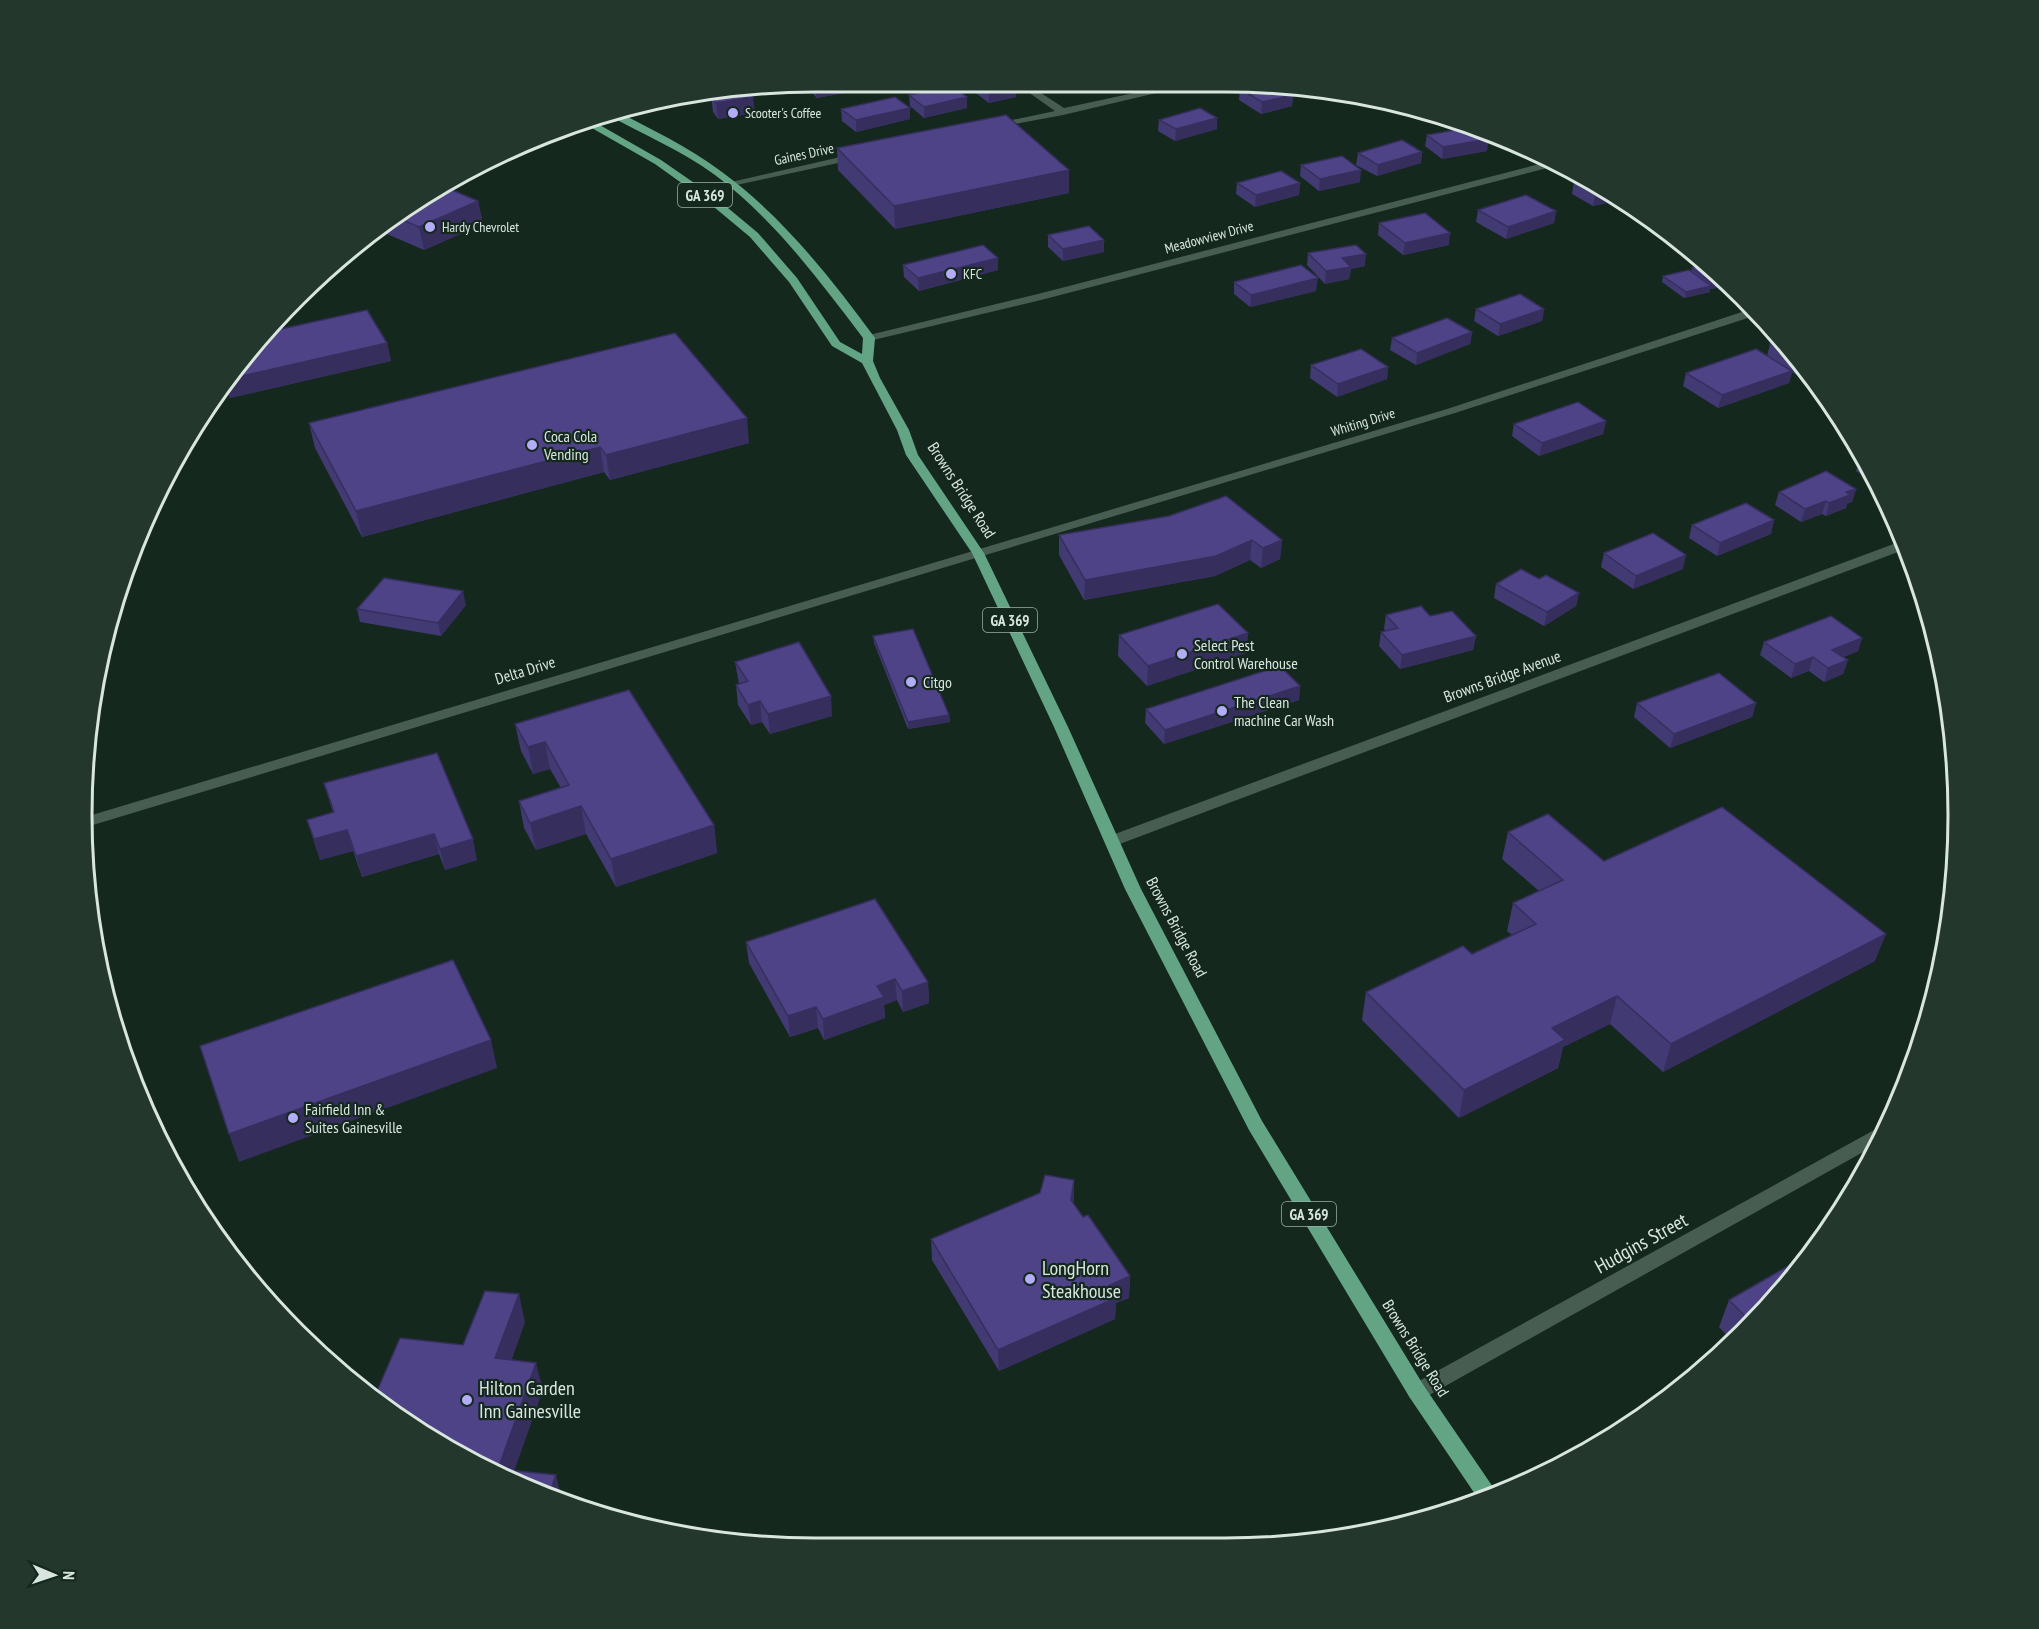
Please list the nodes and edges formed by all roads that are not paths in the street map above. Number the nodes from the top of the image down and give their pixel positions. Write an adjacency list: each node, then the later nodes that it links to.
1 (1033, 92): 3 (street)
2 (1154, 92): 3 (street)
3 (1063, 112): 6 (street)
4 (621, 118): 9 (main road, GA 369)
5 (594, 126): 12 (main road, GA 369)
6 (982, 129)
7 (867, 154): 9 (street, Gaines Drive)
8 (1544, 166): 11 (street, Meadowview Drive)
9 (732, 183): 11 (main road, GA 369)
10 (1746, 314): 14 (street, Whiting Drive)
11 (870, 338): 12 (main road)
12 (867, 361): 14 (main road, Browns Bridge Road / GA 369)
13 (1896, 548): 16 (street, Browns Bridge Avenue)
14 (978, 553): 15 (street, Delta Drive); 16 (main road, Browns Bridge Road / GA 369)
15 (92, 820)
16 (1112, 841): 18 (main road, Browns Bridge Road / GA 369)
17 (1870, 1139): 18 (street, Hudgins Street)
18 (1417, 1392): 19 (main road, Browns Bridge Road / GA 369)
19 (1483, 1489)

